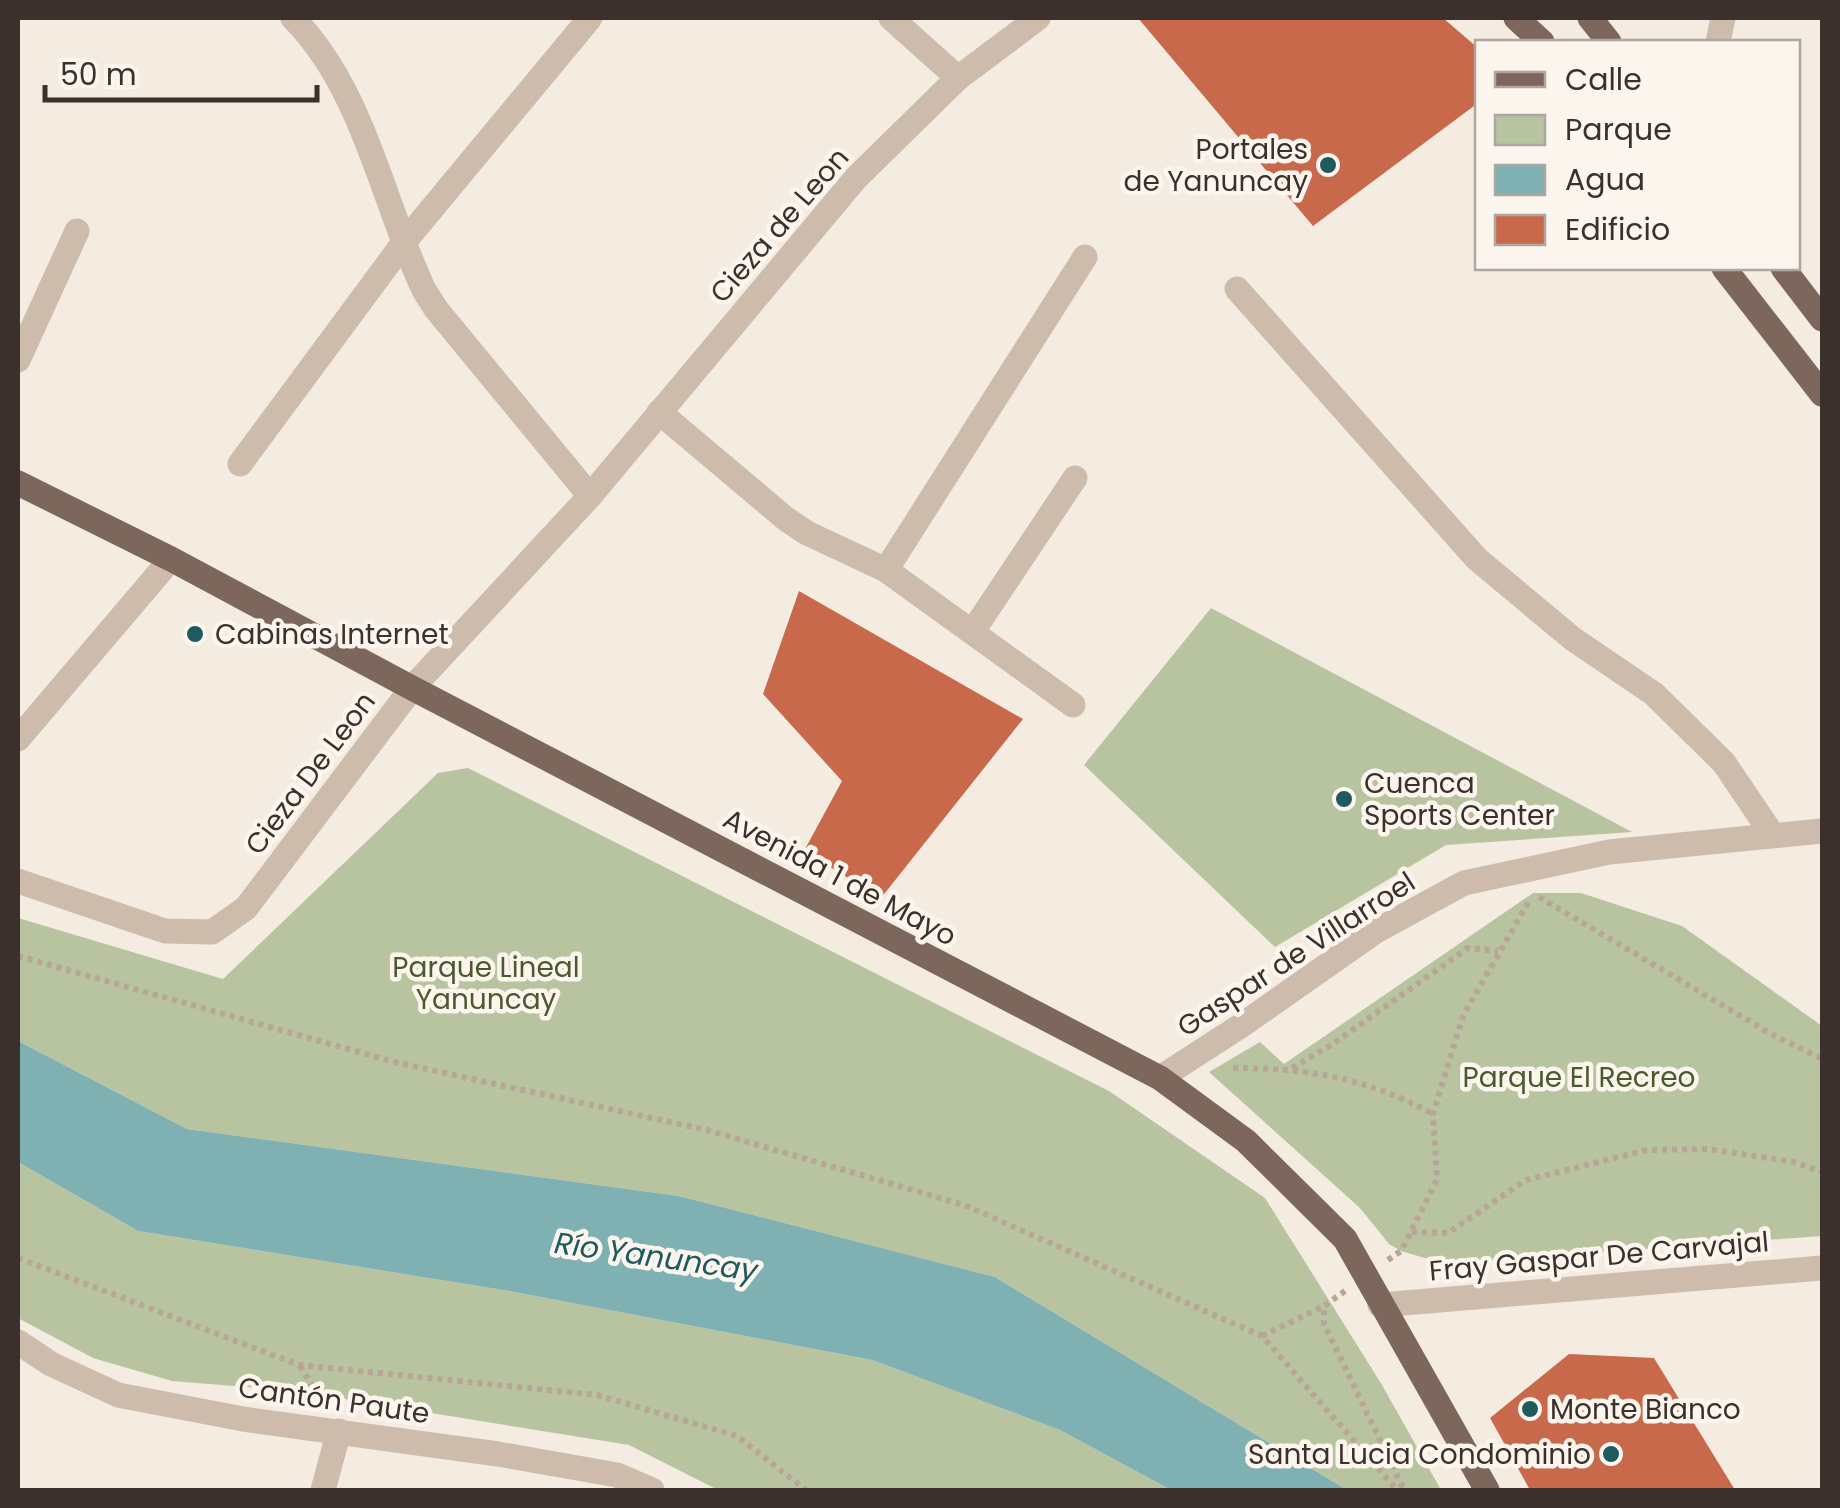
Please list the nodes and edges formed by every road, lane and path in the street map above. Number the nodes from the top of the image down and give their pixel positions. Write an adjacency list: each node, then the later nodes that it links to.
1 (293, 18): 11 (street)
2 (590, 18): 11 (street)
3 (891, 18): 9 (street)
4 (1038, 18): 9 (street, Cieza de Leon)
5 (1516, 18): 7 (main road)
6 (1590, 18): 8 (main road)
7 (1540, 40)
8 (1607, 40)
9 (958, 78): 19 (street, Cieza de Leon)
10 (76, 232): 17 (street)
11 (405, 240): 20 (street); 23 (street)
12 (1084, 257): 25 (street)
13 (1726, 270): 18 (main road)
14 (1785, 270): 16 (main road)
15 (1237, 289): 31 (street)
16 (1822, 319)
17 (18, 360)
18 (1822, 394)
19 (659, 412): 23 (street, Cieza de Leon); 25 (street)
20 (240, 464)
21 (1075, 478): 26 (street)
22 (18, 483): 24 (main road, Avenida 1 de Mayo)
23 (590, 496): 27 (street, Cieza De Leon)
24 (172, 559): 27 (main road, Avenida 1 de Mayo); 29 (street)
25 (886, 570): 26 (street)
26 (973, 631): 28 (street)
27 (412, 688): 32 (street, Cieza De Leon); 38 (main road, Avenida 1 de Mayo)
28 (1072, 706)
29 (18, 739)
30 (1822, 831): 31 (street, Gaspar de Villarroel)
31 (1772, 834): 38 (street, Gaspar de Villarroel)
32 (18, 881)
33 (1498, 951): 35 (path); 37 (path); 39 (path)
34 (18, 956): 48 (path)
35 (1822, 1058)
36 (1230, 1068): 37 (path)
37 (1292, 1068): 39 (path)
38 (1160, 1078): 45 (main road, Avenida 1 de Mayo)
39 (1433, 1114): 41 (path)
40 (1822, 1172): 41 (path)
41 (1412, 1232): 42 (path)
42 (1401, 1252)
43 (18, 1258): 53 (path)
44 (1822, 1268): 46 (street, Fray Gaspar De Carvajal)
45 (1365, 1276): 46 (main road, Avenida 1 de Mayo); 47 (path)
46 (1380, 1305): 56 (main road, Avenida 1 de Mayo)
47 (1324, 1306): 48 (path); 55 (path)
48 (1262, 1336): 54 (path)
49 (18, 1342): 50 (street, Cantón Paute)
50 (340, 1431): 51 (street); 52 (street, Cantón Paute)
51 (323, 1490)
52 (652, 1490)
53 (806, 1490)
54 (1397, 1490)
55 (1404, 1490)
56 (1488, 1490)

